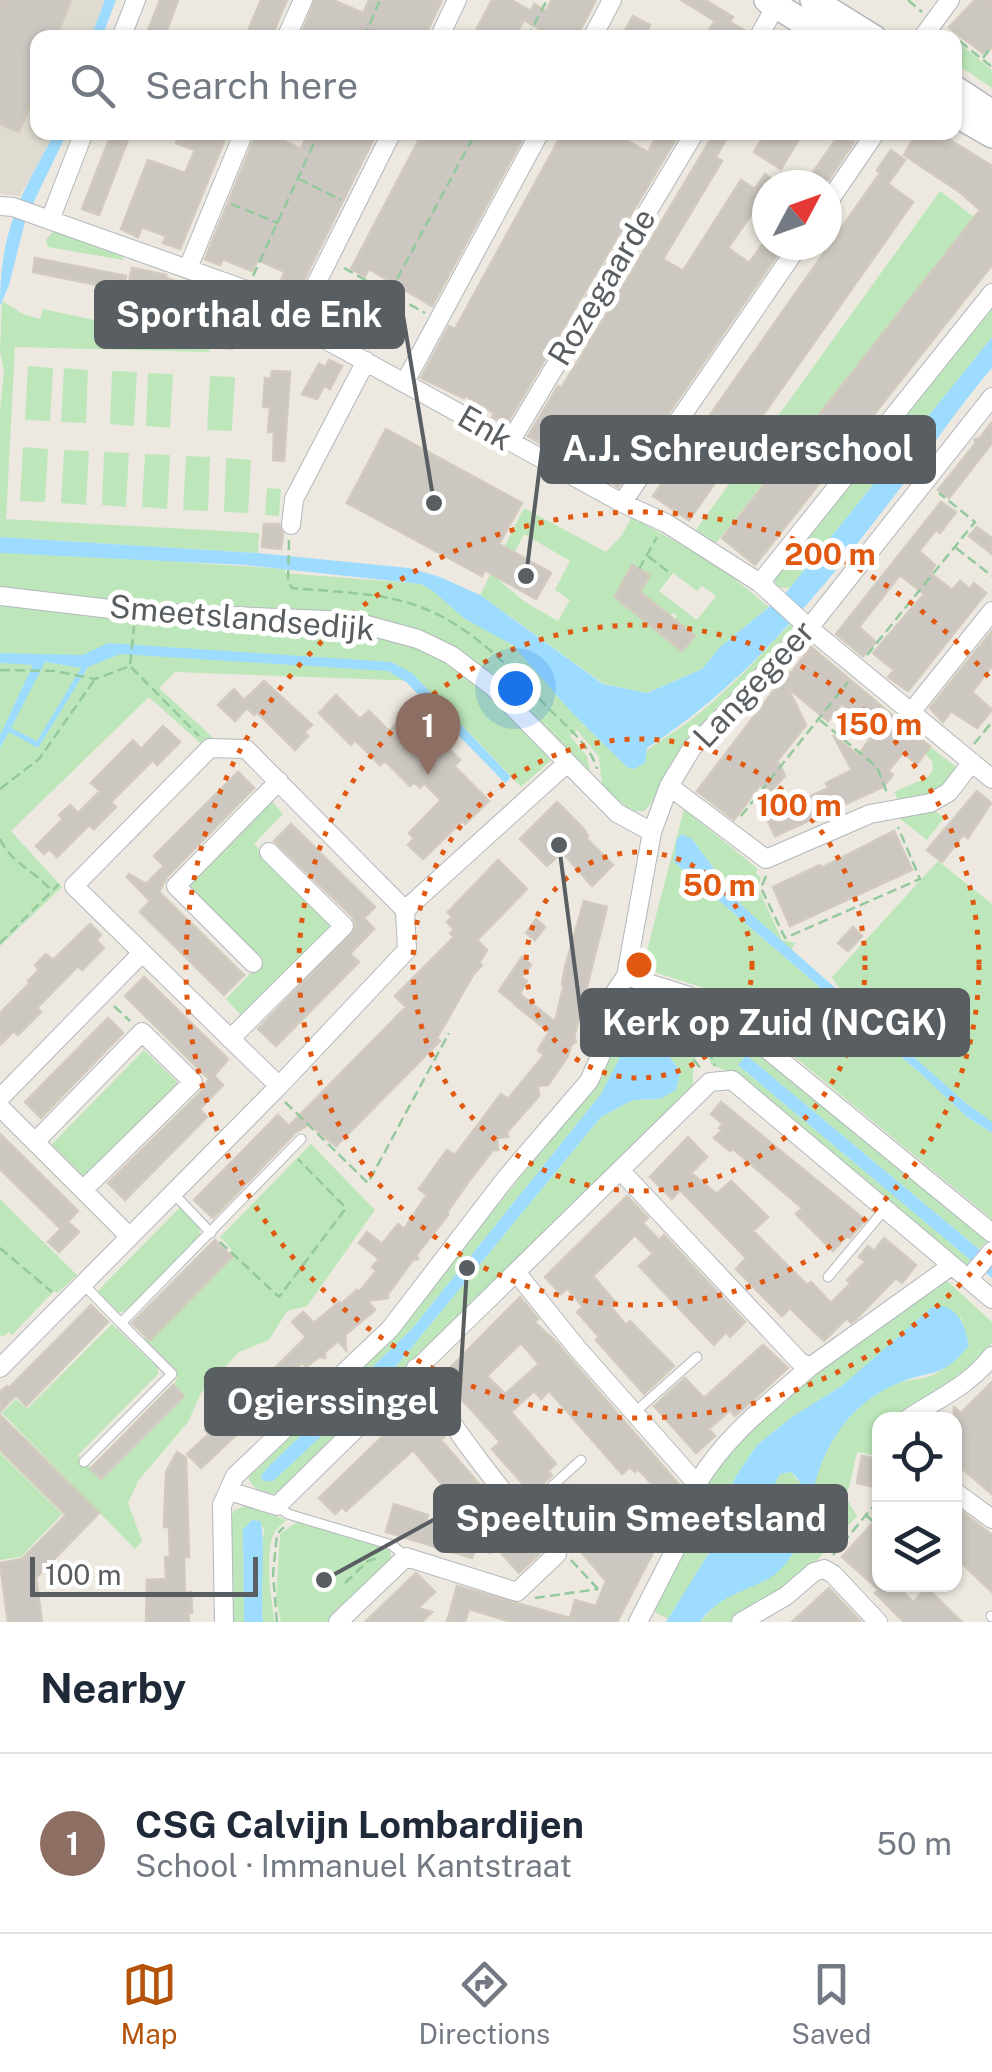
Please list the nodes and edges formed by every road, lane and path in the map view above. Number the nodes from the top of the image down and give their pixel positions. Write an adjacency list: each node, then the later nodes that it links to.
1 (136, 0): 12 (street)
2 (302, 0): 13 (street)
3 (457, 0): 15 (street)
4 (547, 0): 16 (path)
5 (612, 0): 17 (street)
6 (813, 0): 20 (street)
7 (908, 0): 11 (path)
8 (950, 0): 11 (street)
9 (378, 1): 14 (path)
10 (774, 2): 18 (street); 19 (street)
11 (934, 21): 21 (street); 22 (path)
12 (125, 30)
13 (289, 30)
14 (367, 30)
15 (443, 30)
16 (531, 30)
17 (596, 30)
18 (762, 30)
19 (817, 30)
20 (861, 30)
21 (928, 30)
22 (945, 30)
23 (962, 43): 25 (path)
24 (992, 46): 25 (path)
25 (982, 59): 26 (path)
26 (992, 67)
27 (962, 93): 28 (street)
28 (992, 113)
29 (962, 117): 30 (street)
30 (992, 134)
31 (81, 140): 44 (street)
32 (241, 140): 41 (street)
33 (315, 140): 39 (path)
34 (388, 140): 42 (street)
35 (472, 140): 50 (path)
36 (536, 140): 53 (street)
37 (690, 140): 57 (street, Rozegaarde)
38 (871, 140): 40 (street)
39 (298, 178): 42 (path); 45 (path)
40 (842, 182)
41 (216, 198): 45 (path); 48 (street)
42 (356, 207): 46 (street)
43 (14, 209): 44 (street, Enk)
44 (50, 220): 48 (street, Enk)
45 (278, 223): 49 (path)
46 (330, 260): 50 (path); 52 (street)
47 (789, 260): 59 (street)
48 (188, 268): 49 (street, Enk)
49 (247, 288): 52 (street, Enk)
50 (390, 292): 53 (path)
51 (992, 293): 69 (street, Langegeer)
52 (304, 310): 54 (street, Enk)
53 (438, 320): 55 (street)
54 (366, 361): 55 (street, Enk); 61 (street)
55 (405, 382): 57 (street, Enk)
56 (992, 397): 58 (street, Langegeer)
57 (510, 442): 59 (street, Enk)
58 (924, 482): 62 (path); 72 (street, Langegeer)
59 (622, 503): 60 (street, Enk)
60 (666, 523): 64 (path); 69 (street, Enk)
61 (291, 525)
62 (955, 547): 67 (path); 75 (path)
63 (288, 549): 68 (path)
64 (647, 555): 65 (path); 66 (path)
65 (639, 569)
66 (671, 574)
67 (992, 576)
68 (288, 580)
69 (766, 588): 72 (street, Enk)
70 (0, 596): 83 (street, Smeetslandsedijk)
71 (992, 611): 78 (street)
72 (805, 625): 75 (street); 86 (street, Langegeer)
73 (134, 626): 74 (path)
74 (130, 666): 77 (path); 81 (path)
75 (858, 668): 78 (street); 79 (path)
76 (0, 670): 77 (path)
77 (95, 680): 87 (path)
78 (912, 711): 82 (street)
79 (818, 719): 88 (path); 90 (path)
80 (992, 722): 82 (path)
81 (210, 748): 85 (street); 94 (street)
82 (968, 759): 84 (street); 88 (street)
83 (566, 764): 89 (street, Smeetslandsedijk); 96 (street)
84 (992, 778)
85 (278, 781): 96 (street); 99 (street)
86 (669, 786): 89 (street, Langegeer); 90 (street)
87 (0, 790)
88 (892, 808): 93 (street); 93 (path)
89 (652, 832): 100 (street, Langegeer)
90 (728, 832): 93 (street)
91 (0, 839): 95 (path)
92 (269, 852): 106 (street)
93 (766, 859)
94 (74, 886): 95 (path); 98 (street)
95 (50, 890): 97 (path)
96 (404, 910): 108 (street)
97 (0, 942)
98 (141, 954): 102 (street); 106 (street)
99 (254, 964)
100 (626, 976): 101 (street); 141 (street, Langegeer)
101 (651, 985): 103 (street); 107 (path)
102 (102, 994): 104 (path); 109 (street)
103 (714, 1010): 107 (path); 119 (street)
104 (142, 1032): 112 (street); 115 (street)
105 (449, 1033): 108 (path)
106 (230, 1040): 108 (street)
107 (716, 1080): 114 (street); 117 (street)
108 (278, 1086): 116 (street)
109 (0, 1098)
110 (0, 1107): 112 (street)
111 (301, 1140): 113 (lane)
112 (35, 1142): 115 (street)
113 (290, 1151): 118 (lane); 118 (path)
114 (620, 1170): 124 (street); 133 (street)
115 (83, 1190): 120 (street)
116 (173, 1193): 118 (lane); 120 (street)
117 (885, 1208): 123 (street); 126 (lane)
118 (211, 1232): 130 (lane)
119 (992, 1233)
120 (129, 1236): 127 (street)
121 (0, 1248): 129 (path)
122 (992, 1251): 125 (street)
123 (951, 1266): 125 (street); 133 (street)
124 (516, 1272): 135 (street); 136 (street)
125 (971, 1276): 128 (street)
126 (828, 1277)
127 (84, 1286): 129 (street); 130 (lane)
128 (992, 1299)
129 (66, 1304): 134 (street)
130 (121, 1323): 139 (lane)
131 (697, 1356): 136 (lane)
132 (992, 1356): 137 (street)
133 (810, 1367): 140 (street)
134 (0, 1368)
135 (416, 1368): 144 (street); 146 (street)
136 (634, 1412): 140 (street)
137 (919, 1412)
138 (581, 1460): 146 (lane)
139 (84, 1462)
140 (697, 1484): 159 (street)
141 (229, 1490): 144 (street); 156 (street)
142 (962, 1497): 148 (street)
143 (876, 1502): 145 (path)
144 (276, 1506): 147 (lane)
145 (864, 1513): 149 (path); 152 (path)
146 (521, 1514): 150 (street)
147 (296, 1517): 151 (lane); 157 (path)
148 (992, 1518)
149 (872, 1520)
150 (557, 1554): 153 (path); 155 (street)
151 (406, 1557): 155 (street); 158 (street)
152 (824, 1569): 160 (street); 161 (street)
153 (598, 1589): 154 (path); 155 (path)
154 (604, 1590)
155 (517, 1592)
156 (224, 1622)
157 (278, 1622)
158 (338, 1622)
159 (638, 1622)
160 (741, 1622)
161 (878, 1622)

